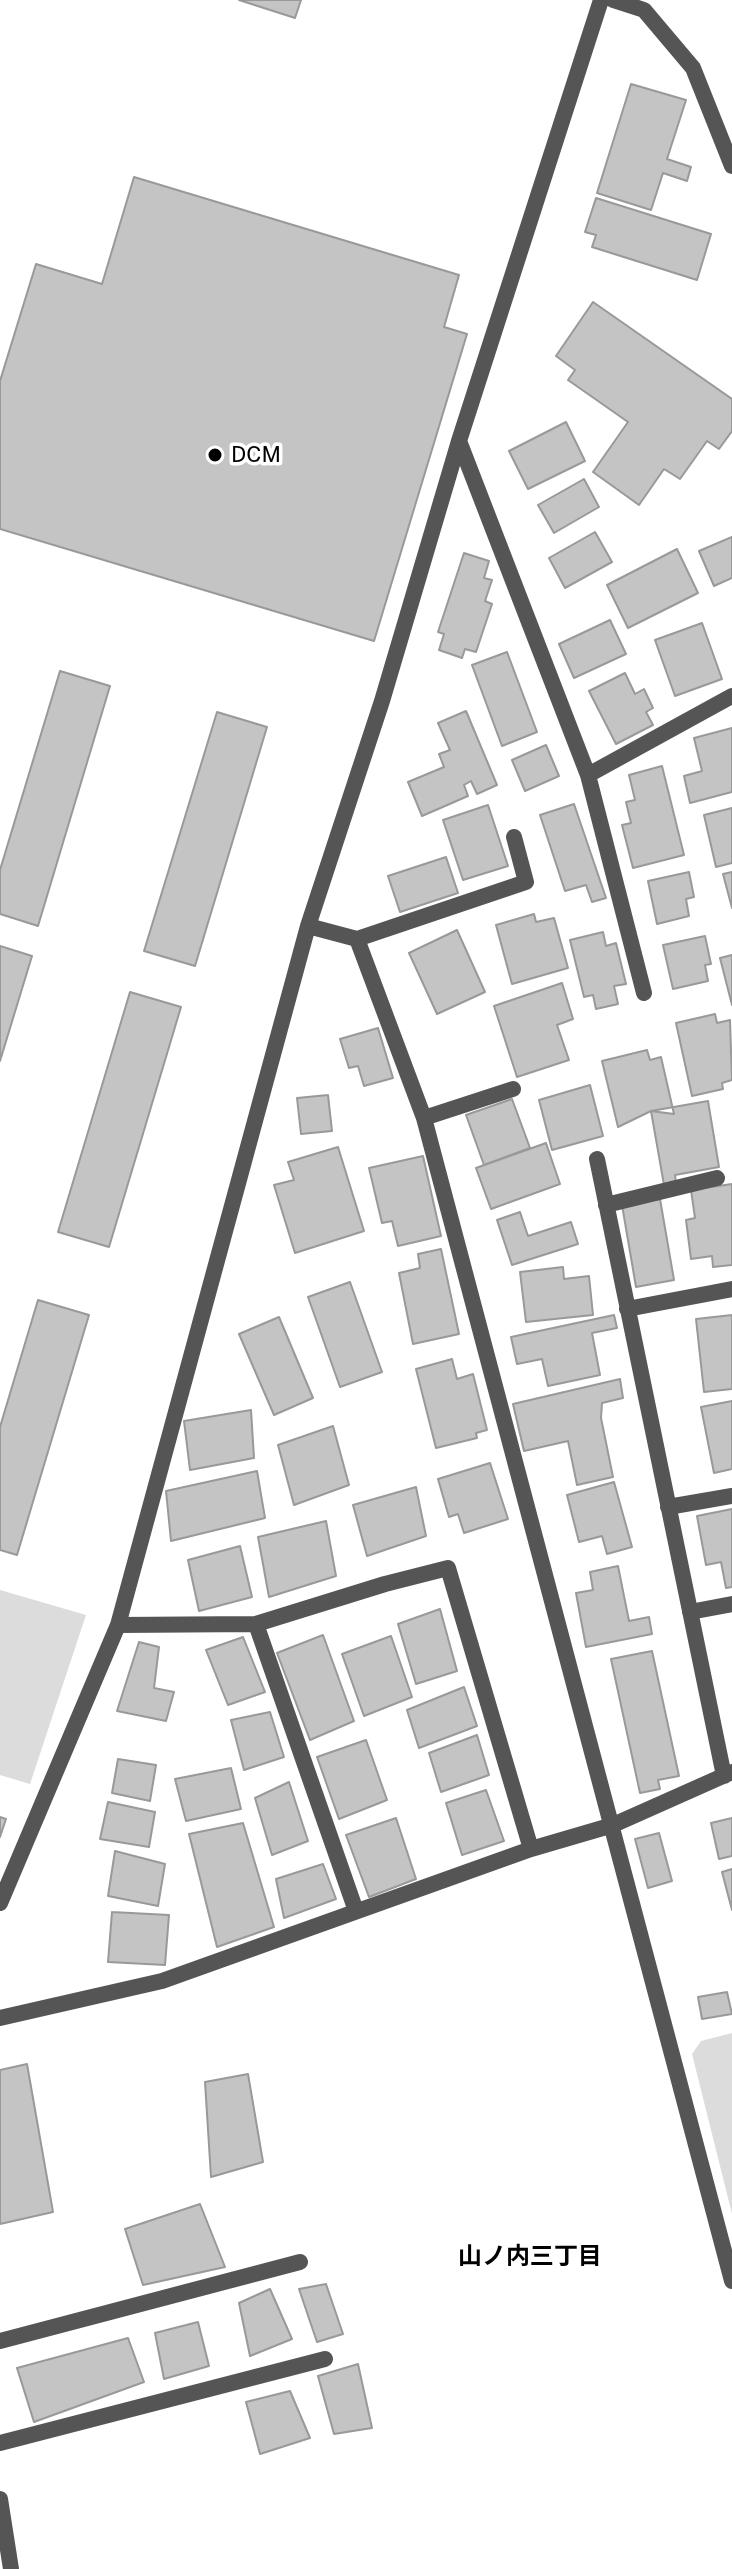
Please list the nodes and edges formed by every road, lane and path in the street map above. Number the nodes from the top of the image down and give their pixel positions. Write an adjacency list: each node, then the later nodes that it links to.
1 (601, 0): 4 (street)
2 (613, 0): 3 (street)
3 (732, 166)
4 (459, 441): 6 (street); 8 (street)
5 (732, 696): 6 (street)
6 (588, 775): 10 (street)
7 (514, 837): 9 (street)
8 (308, 926): 9 (street); 23 (street)
9 (357, 939): 12 (street)
10 (644, 993)
11 (513, 1089): 12 (street)
12 (424, 1118): 25 (street)
13 (597, 1159): 15 (street)
14 (717, 1178): 15 (street)
15 (606, 1205): 17 (street)
16 (732, 1289): 17 (street)
17 (627, 1309): 19 (street)
18 (732, 1496): 19 (street)
19 (668, 1507): 21 (street)
20 (732, 1604): 21 (street)
21 (690, 1612): 24 (street)
22 (256, 1624): 23 (street); 26 (street); 28 (street)
23 (118, 1625): 27 (street)
24 (728, 1774): 25 (street)
25 (613, 1825): 26 (street); 31 (street)
26 (531, 1849): 28 (street)
27 (0, 1903)
28 (356, 1911): 29 (street)
29 (0, 2018)
30 (300, 2262): 32 (street)
31 (732, 2281)
32 (0, 2341)
33 (325, 2359): 34 (street)
34 (0, 2443)
35 (0, 2499): 36 (street)
36 (11, 2569)

